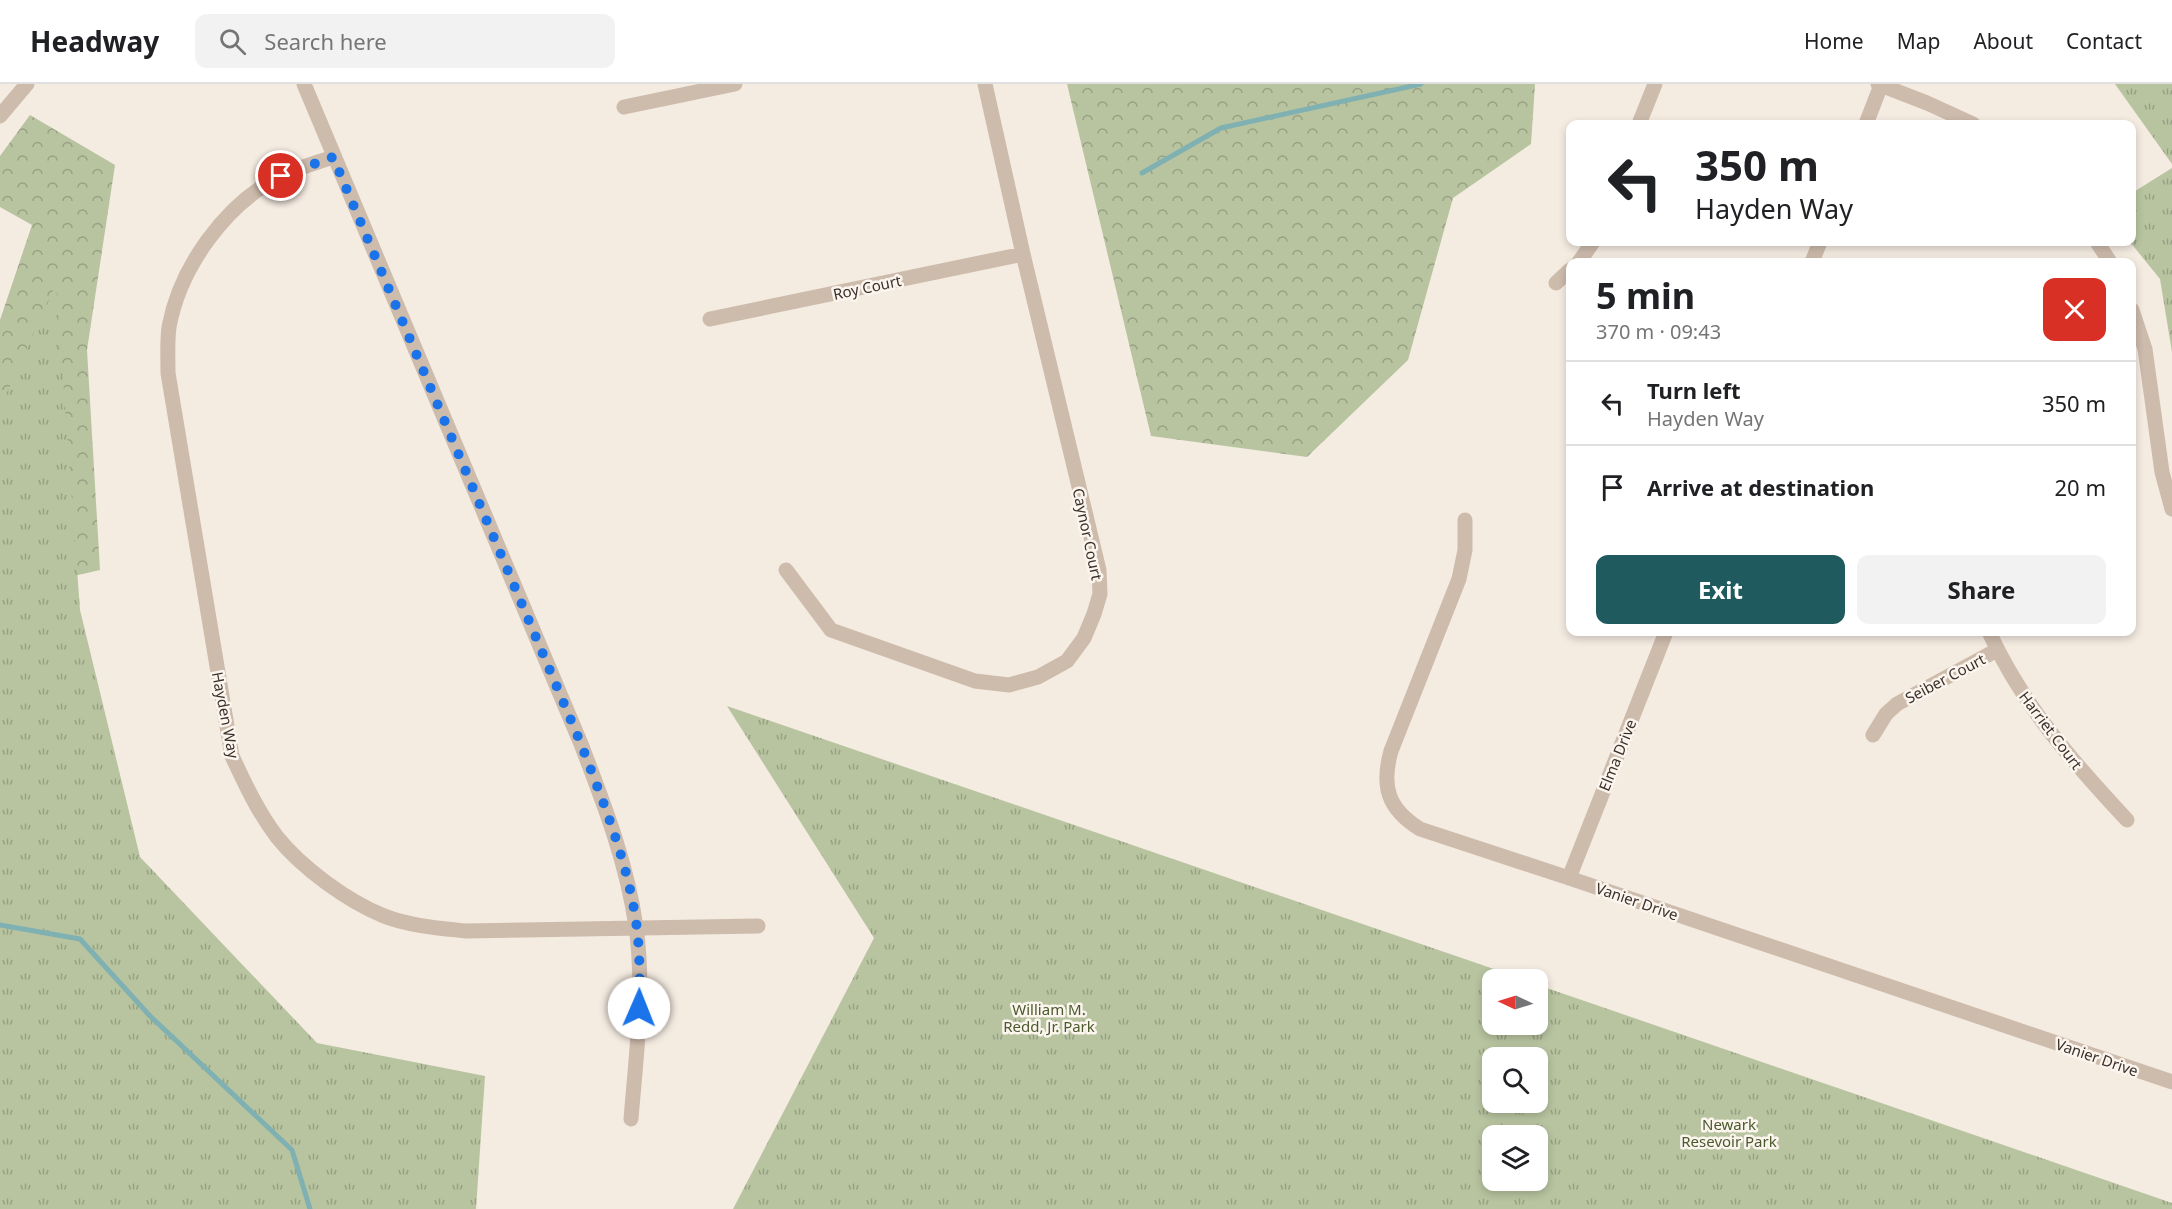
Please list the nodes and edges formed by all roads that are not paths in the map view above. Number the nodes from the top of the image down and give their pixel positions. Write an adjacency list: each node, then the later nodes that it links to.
1 (27, 84): 8 (street)
2 (304, 84): 12 (street)
3 (735, 84): 7 (street)
4 (985, 84): 13 (street, Caynor Court)
5 (1655, 84): 9 (street)
6 (1880, 85): 10 (street); 11 (street)
7 (624, 107)
8 (0, 116)
9 (1641, 120)
10 (1867, 120)
11 (1964, 120)
12 (333, 157): 28 (street); 28 (street, Hayden Way)
13 (1023, 254): 16 (street, Roy Court); 20 (street, Caynor Court)
14 (1566, 274): 15 (street)
15 (1556, 283)
16 (710, 319)
17 (2136, 322): 18 (street)
18 (2172, 509)
19 (1465, 520): 26 (street, Vanier Drive)
20 (786, 570)
21 (1664, 636): 26 (street, Elma Drive)
22 (1991, 636): 23 (street, Harriet Court)
23 (1997, 650): 24 (street, Seiber Court); 25 (street, Harriet Court)
24 (1873, 735)
25 (2127, 820)
26 (1569, 878): 29 (street, Vanier Drive)
27 (758, 926): 28 (street, Hayden Way)
28 (637, 929): 30 (street)
29 (2172, 1082)
30 (630, 1119)

